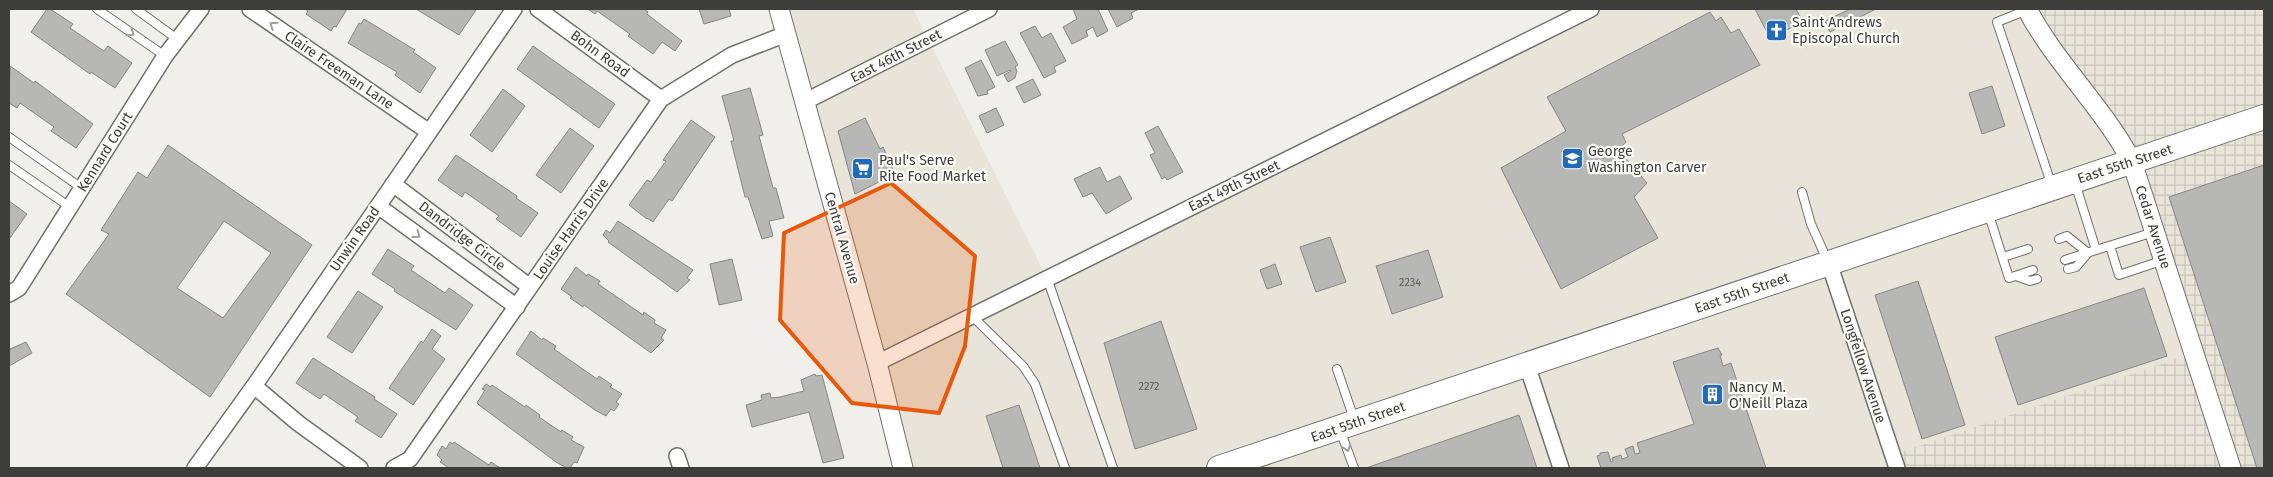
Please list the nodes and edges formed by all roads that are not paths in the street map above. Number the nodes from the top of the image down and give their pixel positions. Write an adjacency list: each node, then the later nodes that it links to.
1 (97, 9): 13 (lane, one-way to 13)
2 (136, 9): 12 (lane)
3 (201, 9): 12 (street, Kennard Court)
4 (250, 9): 17 (street, Claire Freeman Lane, one-way to 4)
5 (514, 9): 17 (street, Unwin Road)
6 (538, 9): 14 (street, Bohn Road)
7 (779, 9): 11 (street, Central Avenue)
8 (989, 9): 15 (street, East 46th Street)
9 (1591, 9): 42 (street, East 49th Street)
10 (2027, 9): 19 (street, Cedar Avenue); 23 (lane)
11 (786, 34): 14 (street, Louise Harris Drive); 15 (street, Central Avenue)
12 (177, 39): 13 (street, Kennard Court)
13 (165, 56): 24 (street, Kennard Court)
14 (661, 99): 44 (street, Louise Harris Drive)
15 (804, 102): 48 (street, Central Avenue)
16 (2264, 117): 19 (main road, East 55th Street)
17 (429, 132): 22 (street, Unwin Road)
18 (9, 137): 24 (lane)
19 (2132, 162): 21 (main road, East 55th Street); 29 (street, Cedar Avenue)
20 (9, 165): 27 (lane)
21 (2075, 181): 23 (main road, East 55th Street); 33 (lane)
22 (393, 184): 26 (street, Unwin Road); 44 (street, Dandridge Circle)
23 (2052, 188): 28 (main road, East 55th Street)
24 (83, 189): 27 (street, Kennard Court)
25 (1802, 192): 38 (lane)
26 (378, 206): 46 (street, Dandridge Circle, one-way to 46); 51 (street, Unwin Road)
27 (70, 207): 45 (street, Kennard Court)
28 (1988, 210): 35 (lane); 38 (main road, East 55th Street)
29 (2155, 232): 31 (lane); 37 (street, Cedar Avenue)
30 (2059, 239): 34 (lane)
31 (2110, 246): 33 (lane); 37 (lane)
32 (2028, 249): 35 (lane)
33 (2096, 250): 34 (lane)
34 (2088, 253): 36 (lane); 39 (lane)
35 (2003, 258): 41 (lane)
36 (2065, 260)
37 (2164, 260): 63 (street, Cedar Avenue)
38 (1829, 264): 49 (main road, East 55th Street); 62 (street, Longfellow Avenue)
39 (2068, 269)
40 (2033, 270): 41 (lane)
41 (2016, 276): 43 (lane)
42 (1047, 278): 47 (street, East 49th Street); 59 (lane)
43 (2037, 279)
44 (530, 287): 46 (street, Louise Harris Drive)
45 (9, 294)
46 (516, 307): 56 (street, Louise Harris Drive)
47 (972, 316): 48 (street, East 49th Street); 58 (lane)
48 (877, 363): 57 (street, Central Avenue)
49 (1527, 365): 52 (main road, East 55th Street); 61 (street)
50 (1337, 369): 52 (lane)
51 (254, 386): 53 (street, Unwin Road); 55 (street)
52 (1347, 425): 54 (main road, East 55th Street); 60 (lane, one-way to 60)
53 (199, 466)
54 (1225, 467)
55 (360, 468)
56 (394, 468)
57 (903, 468)
58 (1065, 468)
59 (1113, 468)
60 (1354, 468)
61 (1561, 468)
62 (1897, 468)
63 (2231, 468)

